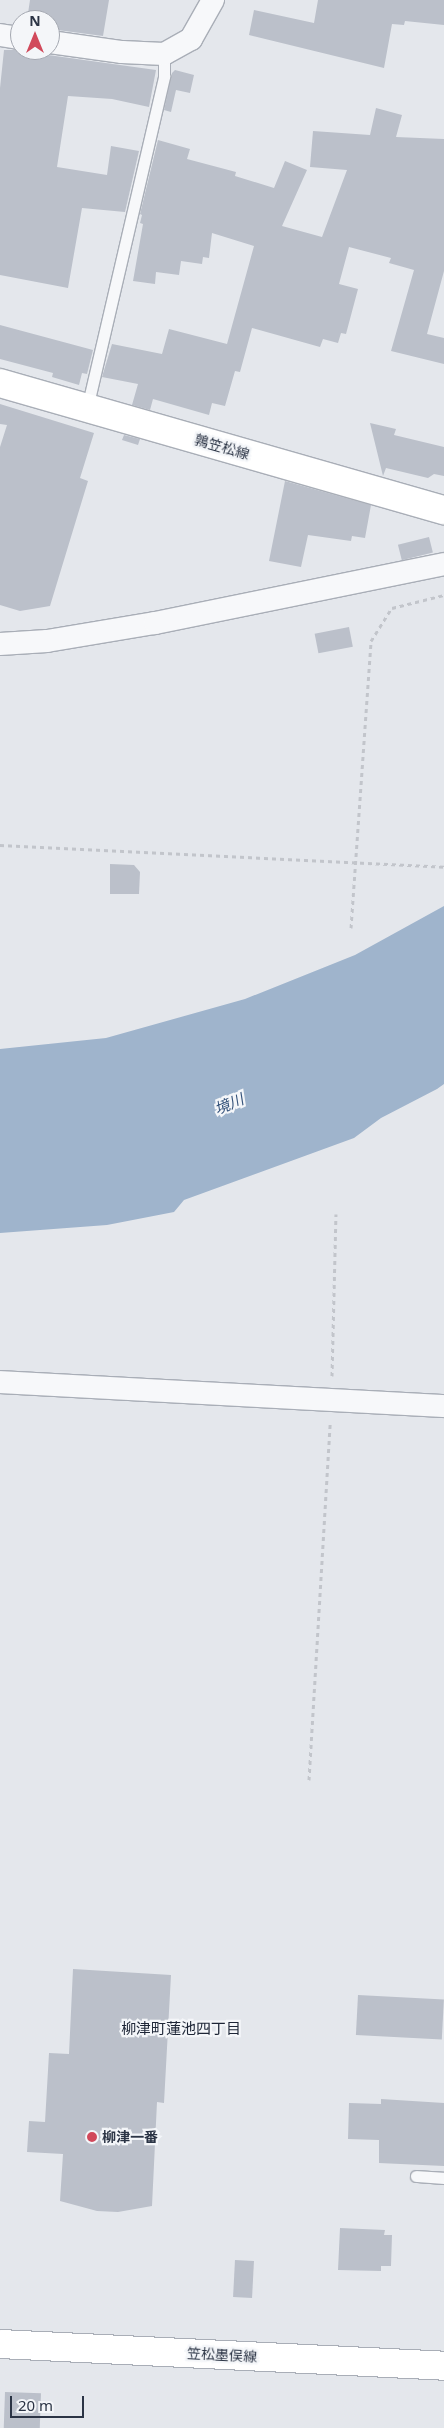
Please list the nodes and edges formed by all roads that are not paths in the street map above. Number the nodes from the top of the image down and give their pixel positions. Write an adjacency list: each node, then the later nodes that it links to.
1 (213, 0): 3 (street)
2 (60, 43): 3 (street)
3 (164, 54): 5 (lane)
4 (1, 385): 5 (main road, 鶉笠松線)
5 (87, 409): 6 (main road, 鶉笠松線)
6 (444, 510)
7 (444, 564): 8 (street)
8 (0, 644)
9 (0, 1382): 10 (street)
10 (444, 1406)
11 (416, 2176): 12 (lane)
12 (444, 2178)
13 (0, 2344): 14 (main road, 笠松墨俣線)
14 (444, 2366)

